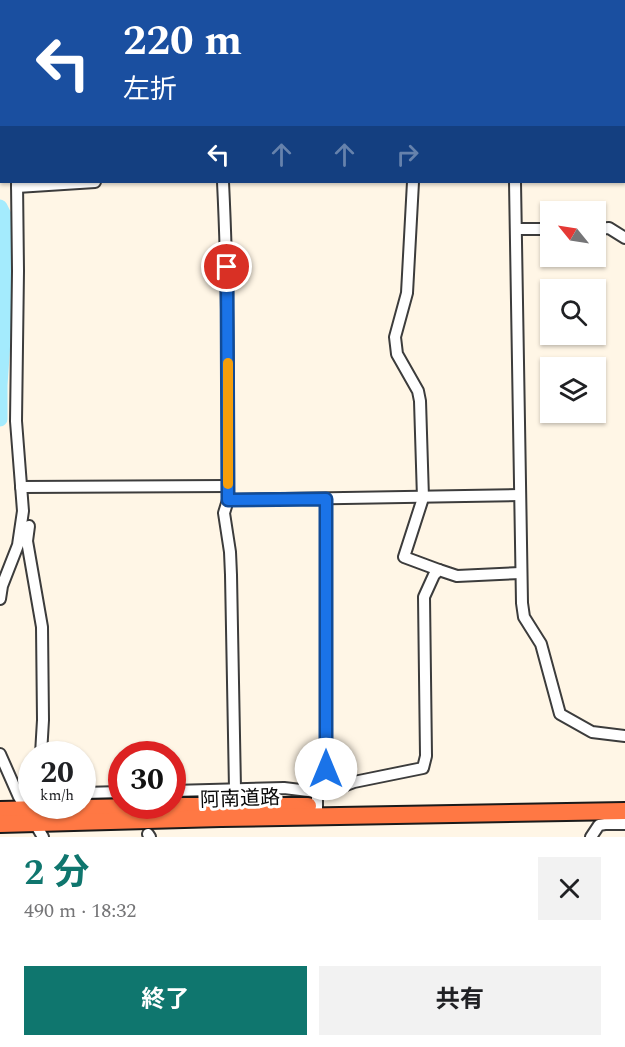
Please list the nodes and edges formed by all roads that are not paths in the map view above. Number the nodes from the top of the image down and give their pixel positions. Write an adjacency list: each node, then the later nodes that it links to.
1 (56, 183): 5 (street)
2 (223, 183): 10 (street)
3 (413, 183): 13 (street)
4 (515, 183): 7 (street)
5 (17, 184): 11 (street)
6 (606, 228): 9 (street)
7 (516, 229): 8 (street); 12 (street)
8 (540, 229)
9 (625, 238)
10 (228, 486): 11 (street); 15 (street)
11 (24, 487): 18 (street); 20 (street)
12 (520, 495): 13 (street); 17 (street)
13 (423, 498): 14 (street); 16 (street)
14 (326, 499): 15 (street); 26 (street)
15 (228, 500): 22 (street)
16 (439, 570): 17 (street); 26 (street)
17 (521, 573): 19 (street)
18 (0, 599)
19 (625, 736)
20 (42, 741)
21 (0, 754): 24 (street)
22 (236, 789): 23 (street); 26 (street)
23 (186, 791)
24 (18, 792)
25 (625, 800): 26 (highway, 阿南道路)
26 (319, 802): 27 (highway, 阿南道路); 30 (highway, 阿南道路); 33 (highway, 阿南道路)
27 (96, 808)
28 (18, 809): 29 (highway, 阿南道路)
29 (0, 810)
30 (625, 811)
31 (0, 824): 33 (highway, 阿南道路)
32 (625, 824): 34 (street)
33 (40, 830)
34 (591, 837)

